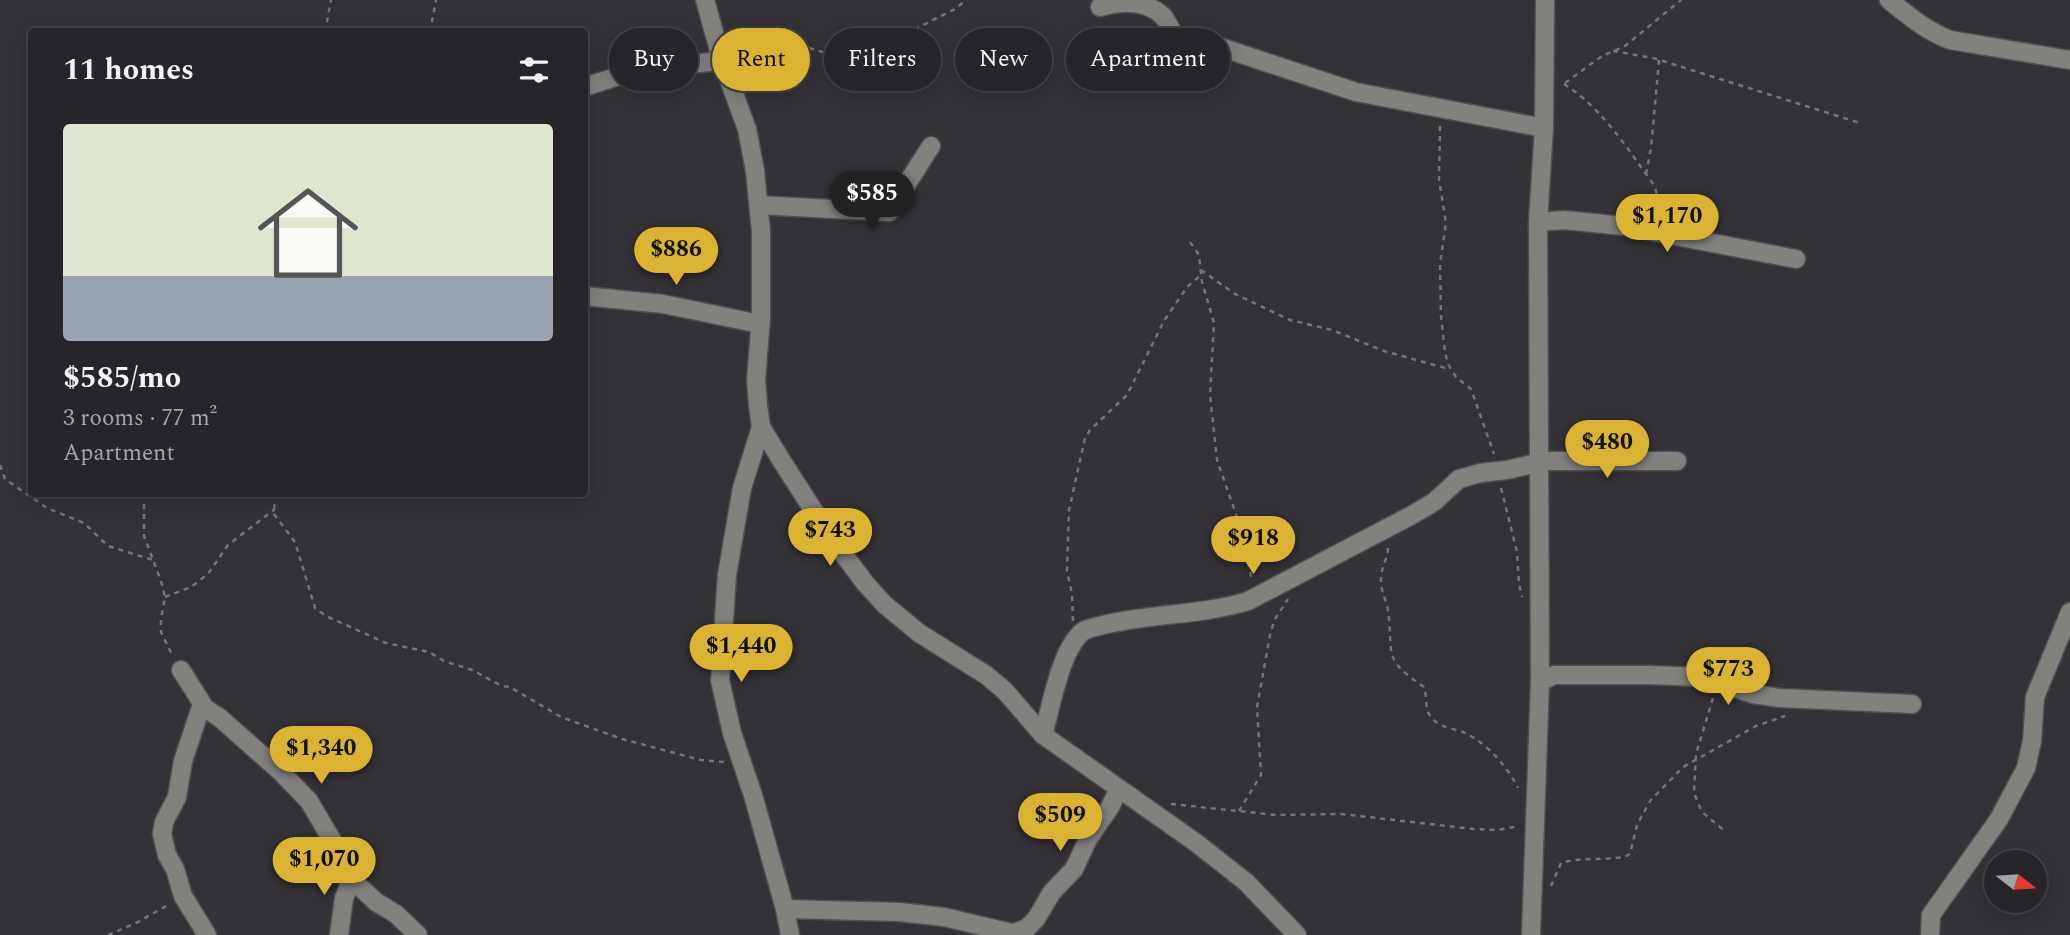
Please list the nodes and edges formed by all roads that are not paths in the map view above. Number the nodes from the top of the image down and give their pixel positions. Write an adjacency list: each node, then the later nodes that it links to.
1 (705, 0): 5 (street)
2 (1545, 0): 10 (street)
3 (1889, 0): 6 (street)
4 (1100, 7): 10 (street)
5 (713, 28)
6 (2070, 60)
7 (712, 62): 8 (street)
8 (588, 86)
9 (733, 91): 12 (street)
10 (1544, 128): 13 (street)
11 (931, 146): 12 (street)
12 (759, 205): 16 (street)
13 (1538, 222): 14 (street); 19 (street)
14 (1796, 259)
15 (588, 296): 16 (street)
16 (760, 324): 17 (street)
17 (761, 427): 25 (street); 28 (street)
18 (1677, 461): 19 (street)
19 (1537, 462): 22 (street); 25 (street)
20 (2070, 612): 36 (street)
21 (181, 670): 23 (street)
22 (1539, 682): 24 (street); 35 (street)
23 (202, 704): 27 (street); 30 (street)
24 (1912, 705)
25 (1042, 735): 26 (street)
26 (1119, 789): 29 (street); 34 (street)
27 (353, 876): 31 (street); 32 (street)
28 (785, 908): 29 (street); 33 (street)
29 (1017, 934)
30 (207, 935)
31 (339, 935)
32 (418, 935)
33 (790, 935)
34 (1297, 935)
35 (1531, 935)
36 (1930, 935)

